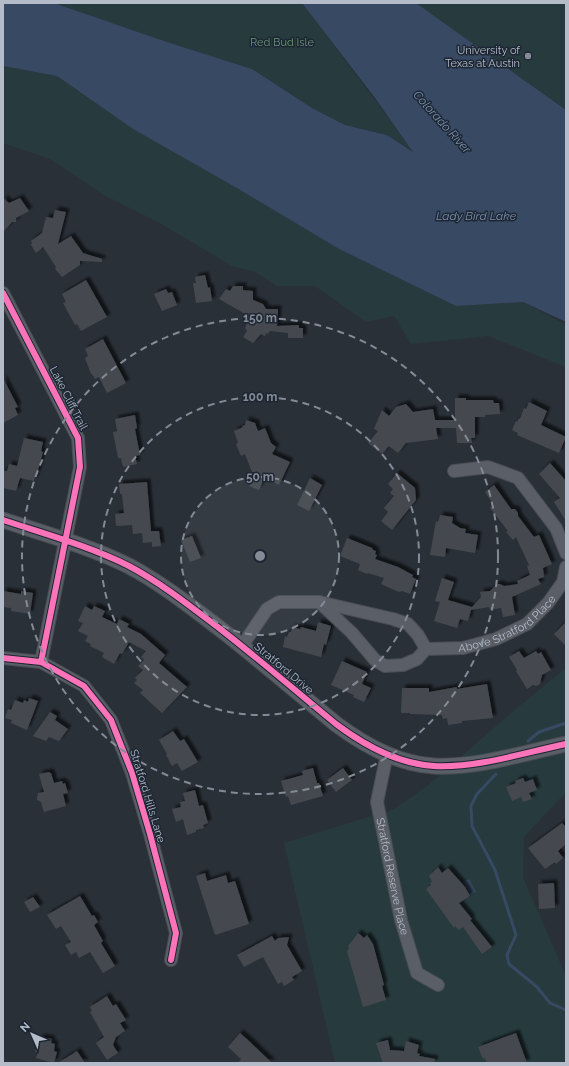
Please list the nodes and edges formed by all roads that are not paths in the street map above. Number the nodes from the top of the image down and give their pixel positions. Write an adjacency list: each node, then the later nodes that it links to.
1 (3, 293): 4 (street, Lake Cliff Trail)
2 (454, 471): 5 (street)
3 (3, 520): 4 (street, Stratford Drive)
4 (66, 540): 8 (street, Stratford Drive); 11 (street, Lake Cliff Trail)
5 (566, 553)
6 (566, 567): 9 (street, Above Stratford Place)
7 (319, 602): 8 (street); 9 (street); 9 (street)
8 (242, 646): 13 (street, Stratford Drive)
9 (426, 649)
10 (3, 658): 11 (street, Stratford Hills Lane)
11 (41, 662): 14 (street, Stratford Hills Lane)
12 (566, 744): 13 (street, Stratford Drive)
13 (387, 754): 15 (street, Stratford Reserve Place)
14 (171, 960)
15 (438, 985)

